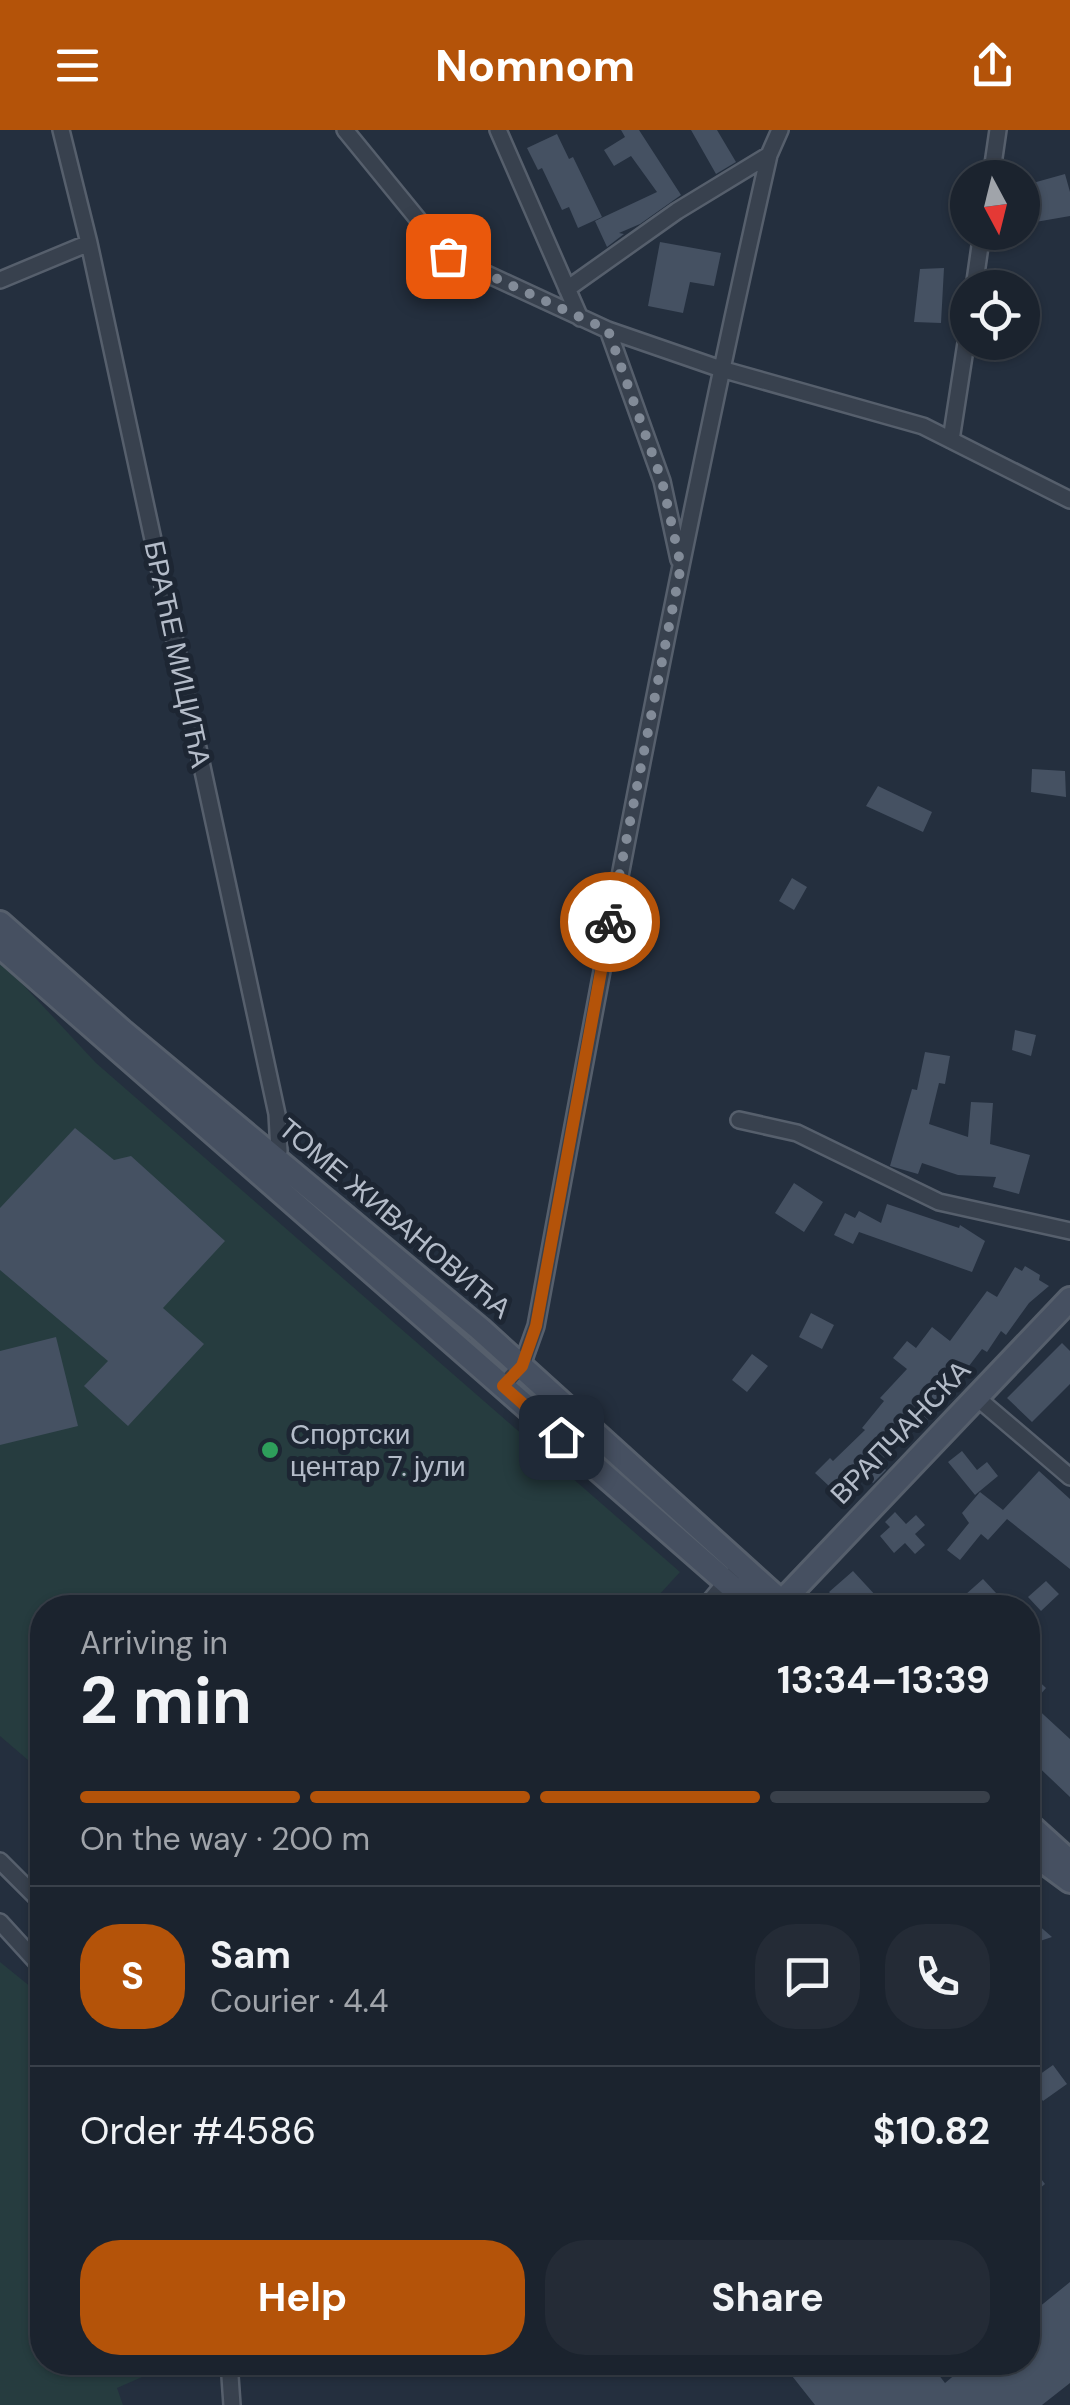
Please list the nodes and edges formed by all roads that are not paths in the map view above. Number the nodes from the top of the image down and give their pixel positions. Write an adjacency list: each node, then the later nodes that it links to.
1 (61, 130): 8 (street, БРАЋЕ МИЦИЋА)
2 (344, 130): 11 (street)
3 (498, 130): 10 (street)
4 (780, 130): 6 (street)
5 (998, 130): 7 (street)
6 (770, 155): 10 (street); 14 (street)
7 (994, 160)
8 (90, 243): 9 (street); 21 (street, БРАЋЕ МИЦИЋА)
9 (0, 280)
10 (568, 288): 11 (street)
11 (580, 318): 12 (street)
12 (608, 330): 14 (street); 17 (street)
13 (963, 360): 15 (street)
14 (721, 370): 15 (street); 17 (street)
15 (951, 440): 16 (street)
16 (1070, 500)
17 (681, 566): 24 (street)
18 (0, 923): 21 (main road, ТОМЕ ЖИВАНОВИЋА)
19 (0, 946): 21 (main road, ТОМЕ ЖИВАНОВИЋА)
20 (739, 1120): 22 (street)
21 (270, 1166): 24 (main road, ТОМЕ ЖИВАНОВИЋА); 25 (main road, ТОМЕ ЖИВАНОВИЋА)
22 (1070, 1231)
23 (1070, 1299): 26 (main road, ВРАПЧАНСКА)
24 (522, 1366): 25 (street); 28 (main road, ТОМЕ ЖИВАНОВИЋА)
25 (503, 1386): 28 (main road, ТОМЕ ЖИВАНОВИЋА)
26 (975, 1396): 27 (street); 32 (main road, ВРАПЧАНСКА)
27 (1070, 1477)
28 (733, 1573): 29 (street); 30 (main road, ТОМЕ ЖИВАНОВИЋА); 31 (main road, ТОМЕ ЖИВАНОВИЋА)
29 (715, 1595)
30 (747, 1595)
31 (767, 1595)
32 (791, 1595)
33 (1040, 1835): 36 (main road)
34 (1040, 1859): 37 (main road)
35 (0, 1861): 38 (street)
36 (1070, 1862)
37 (1070, 1880)
38 (30, 1891)
39 (0, 1922): 40 (street)
40 (30, 1955)
41 (230, 2375): 42 (street)
42 (232, 2405)

